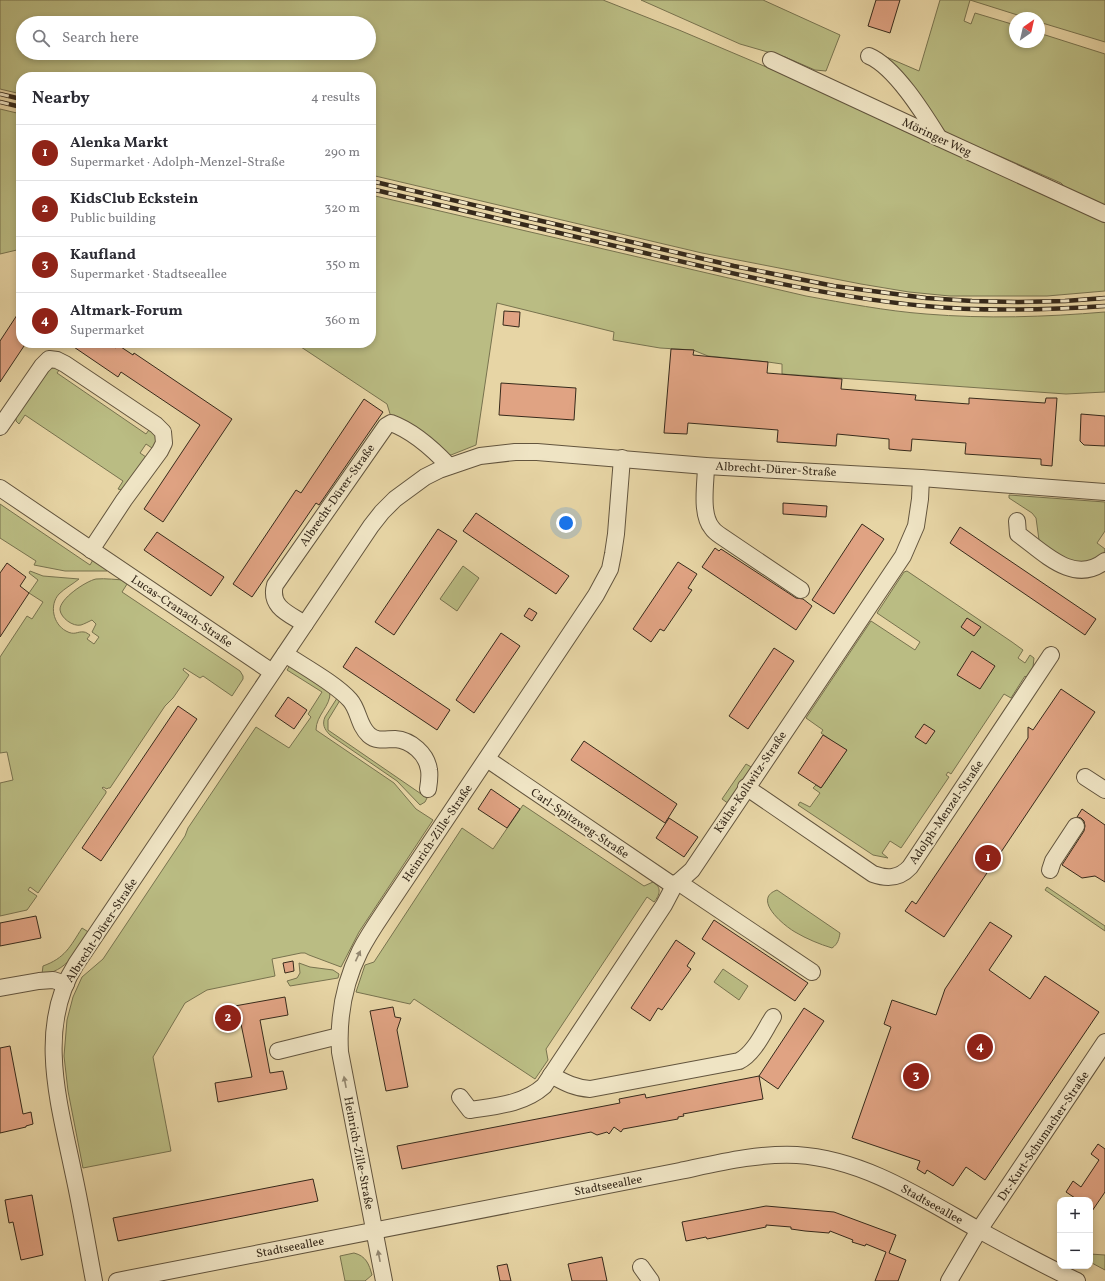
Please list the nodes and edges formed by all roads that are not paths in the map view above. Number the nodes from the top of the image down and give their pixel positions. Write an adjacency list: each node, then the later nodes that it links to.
1 (869, 56): 3 (street)
2 (771, 60): 3 (street, Möringer Weg)
3 (938, 138): 4 (street, Möringer Weg)
4 (1105, 214)
5 (0, 427): 13 (street)
6 (622, 458): 7 (street, Albrecht-Dürer-Straße); 8 (street, Albrecht-Dürer-Straße); 20 (street, Heinrich-Zille-Straße)
7 (449, 466): 16 (street, Albrecht-Dürer-Straße); 16 (street, Albrecht-Dürer-Straße)
8 (706, 466): 9 (street, Albrecht-Dürer-Straße); 15 (street)
9 (921, 478): 11 (street, Albrecht-Dürer-Straße); 22 (street, Käthe-Kollwitz-Straße)
10 (0, 488): 13 (street, Lucas-Cranach-Straße)
11 (1105, 492)
12 (1017, 521): 14 (street)
13 (91, 550): 19 (street, Lucas-Cranach-Straße)
14 (1105, 561)
15 (801, 590)
16 (305, 624): 17 (street, Albrecht-Dürer-Straße)
17 (285, 654): 19 (street, Albrecht-Dürer-Straße); 23 (street)
18 (1051, 655): 22 (street, Adolph-Menzel-Straße)
19 (272, 672): 29 (street, Albrecht-Dürer-Straße)
20 (486, 759): 27 (street, Carl-Spitzweg-Straße); 32 (street, Heinrich-Zille-Straße, one-way to 20)
21 (1085, 777): 24 (street)
22 (746, 788): 27 (street, Käthe-Kollwitz-Straße)
23 (428, 789)
24 (1105, 790)
25 (1076, 826): 26 (street)
26 (1050, 870)
27 (676, 884): 28 (street, Carl-Spitzweg-Straße); 35 (street, Käthe-Kollwitz-Straße)
28 (812, 972)
29 (66, 984): 30 (street); 40 (street, Albrecht-Dürer-Straße)
30 (0, 988)
31 (773, 1017): 35 (street)
32 (340, 1036): 34 (street); 37 (street, Heinrich-Zille-Straße, one-way to 32)
33 (1105, 1042): 38 (street, Dr.-Kurt-Schumacher-Straße)
34 (278, 1051)
35 (551, 1075): 36 (street, Käthe-Kollwitz-Straße)
36 (460, 1097)
37 (374, 1230): 38 (street, Stadtseeallee); 41 (street, Stadtseeallee); 42 (street, Heinrich-Zille-Straße, one-way to 37)
38 (979, 1230): 44 (street, Dr.-Kurt-Schumacher-Straße); 45 (street, Stadtseeallee)
39 (641, 1267): 43 (street)
40 (94, 1281)
41 (117, 1281)
42 (384, 1281)
43 (652, 1281)
44 (949, 1281)
45 (1077, 1281)

